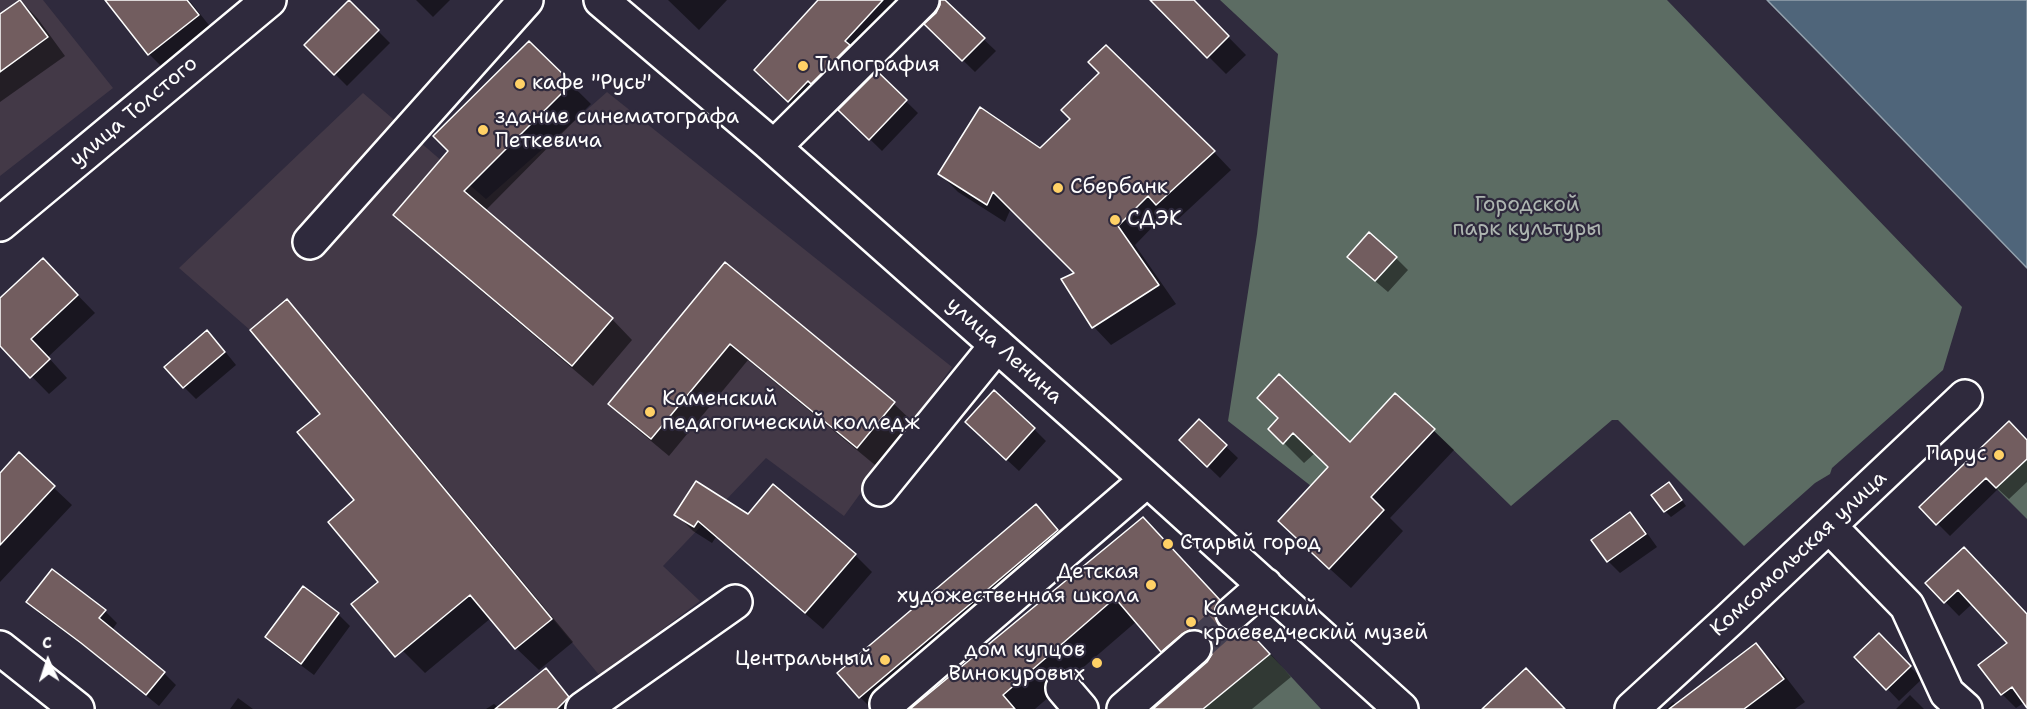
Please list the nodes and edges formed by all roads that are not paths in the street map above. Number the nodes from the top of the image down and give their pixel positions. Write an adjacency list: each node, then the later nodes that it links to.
1 (269, 0): 6 (street, улица Толстого)
2 (526, 0): 7 (street)
3 (601, 0): 5 (street, улица Ленина)
4 (922, 0): 5 (street)
5 (774, 147): 8 (street, улица Ленина)
6 (0, 224)
7 (310, 242)
8 (997, 345): 10 (street, улица Ленина); 11 (street)
9 (1965, 397): 12 (street, Комсомольская улица)
10 (1148, 480): 13 (street, улица Ленина); 18 (street)
11 (880, 489)
12 (1829, 526): 23 (street, Комсомольская улица); 24 (street)
13 (1265, 585): 15 (street); 22 (street, улица Ленина)
14 (735, 602): 20 (street)
15 (1233, 613)
16 (0, 648): 19 (street)
17 (1194, 648): 21 (street)
18 (887, 704)
19 (77, 709)
20 (583, 709)
21 (1124, 709)
22 (1401, 709)
23 (1632, 709)
24 (1965, 709)

